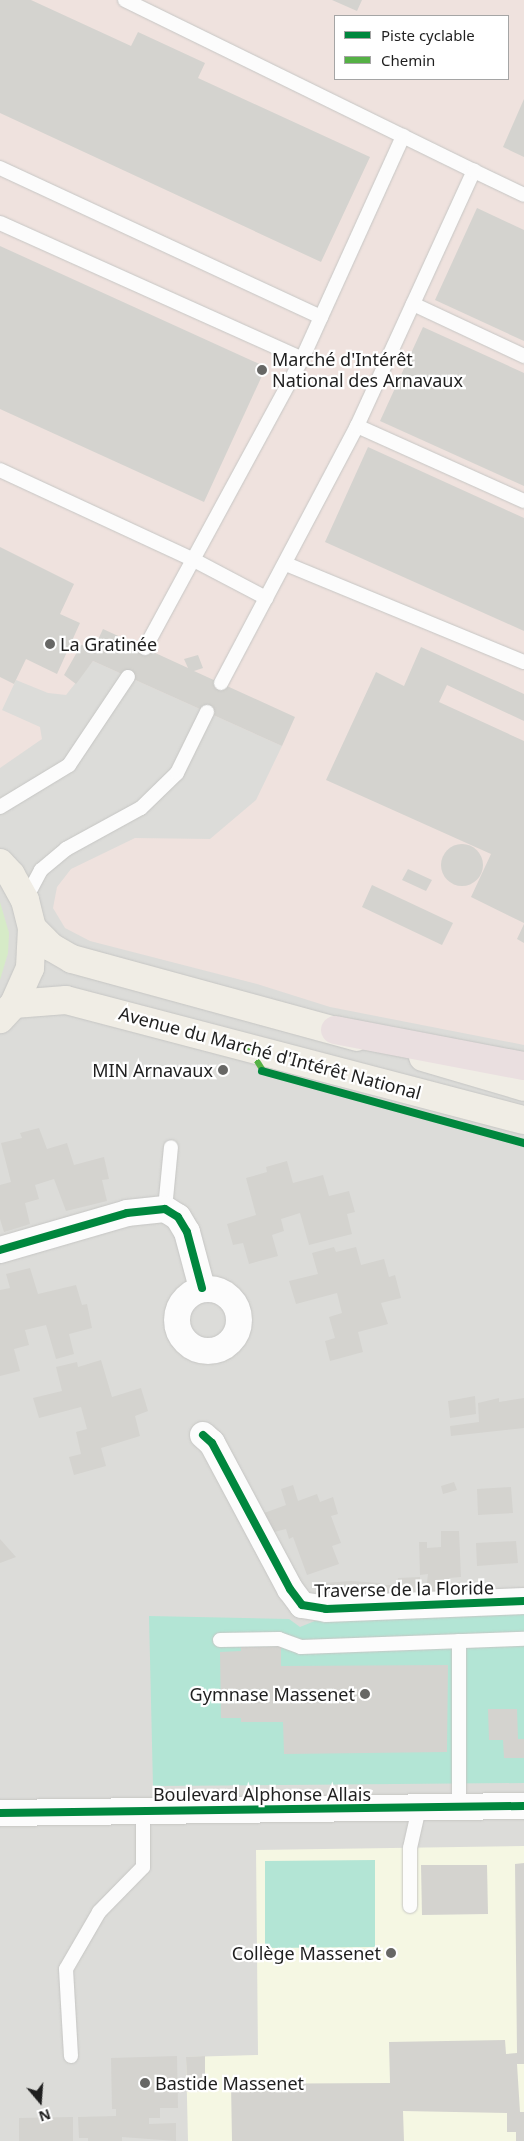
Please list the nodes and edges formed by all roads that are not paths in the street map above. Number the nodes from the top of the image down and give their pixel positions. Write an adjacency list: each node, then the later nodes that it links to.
1 (126, 0): 2 (lane)
2 (402, 136): 4 (lane); 8 (lane)
3 (0, 168): 8 (lane)
4 (474, 171): 5 (lane); 7 (lane)
5 (524, 195)
6 (0, 223): 10 (lane)
7 (412, 304): 9 (lane); 11 (lane)
8 (321, 317): 10 (lane)
9 (524, 356)
10 (302, 359): 14 (lane)
11 (357, 426): 13 (lane); 15 (lane)
12 (0, 470): 14 (lane)
13 (524, 501)
14 (192, 558): 16 (lane); 17 (lane)
15 (286, 564): 16 (lane); 18 (lane)
16 (266, 598): 20 (lane)
17 (145, 648)
18 (524, 662)
19 (128, 677): 22 (lane)
20 (221, 683)
21 (207, 712): 24 (lane)
22 (0, 806)
23 (0, 863): 24 (main road)
24 (25, 900): 25 (main road)
25 (32, 928): 26 (main road); 27 (main road, Avenue du Marché d'Intérêt National)
26 (7, 1012): 30 (main road, Avenue du Marché d'Intérêt National)
27 (336, 1030): 28 (highway); 29 (main road, Avenue du Marché d'Intérêt National)
28 (524, 1066)
29 (524, 1087)
30 (524, 1120)
31 (171, 1147): 32 (lane)
32 (166, 1209): 33 (street); 34 (street)
33 (0, 1250)
34 (202, 1288)
35 (203, 1434): 36 (street, Traverse de la Floride)
36 (524, 1601)
37 (524, 1639): 39 (lane)
38 (220, 1640): 39 (lane)
39 (459, 1642): 41 (lane)
40 (524, 1806): 41 (street, Boulevard Alphonse Allais)
41 (459, 1807): 42 (street, Boulevard Alphonse Allais)
42 (419, 1808): 43 (street, Boulevard Alphonse Allais); 45 (lane)
43 (143, 1809): 44 (street, Boulevard Alphonse Allais); 46 (lane)
44 (0, 1812)
45 (410, 1906)
46 (71, 2056)

